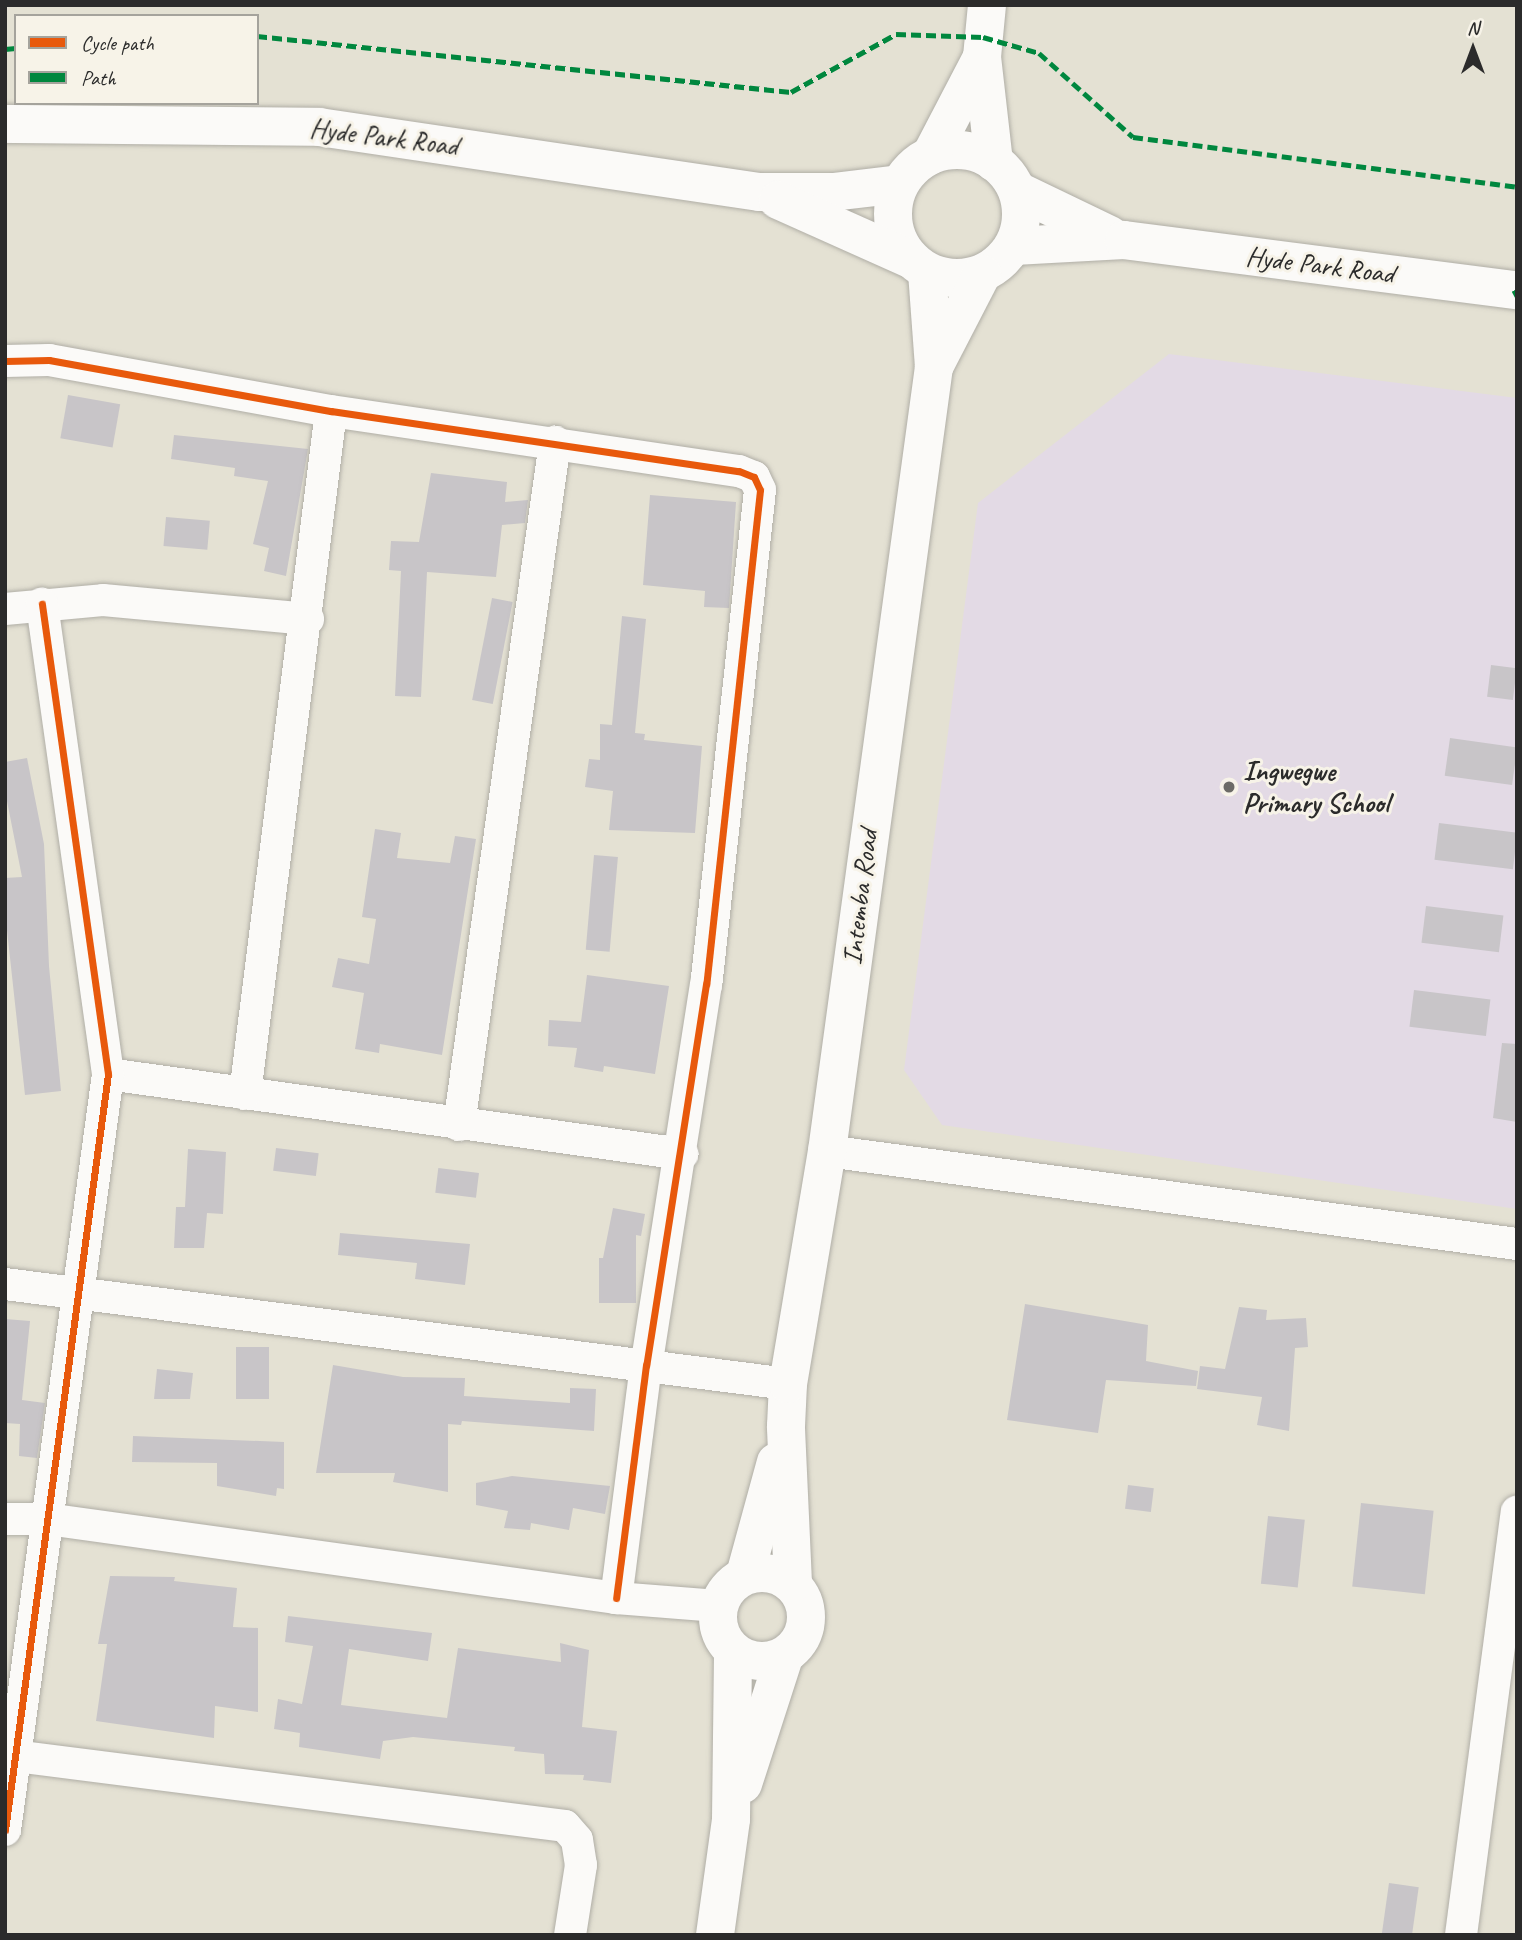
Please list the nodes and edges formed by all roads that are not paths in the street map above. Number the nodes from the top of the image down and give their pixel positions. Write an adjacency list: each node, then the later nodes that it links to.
1 (987, 5): 2 (street)
2 (982, 57): 4 (street); 5 (street)
3 (5, 124): 7 (street, Hyde Park Road)
4 (931, 155): 5 (street); 6 (street)
5 (1006, 176): 8 (street); 9 (street)
6 (900, 184): 7 (street); 10 (street)
7 (760, 192): 10 (street)
8 (1124, 240): 9 (street); 12 (street, Hyde Park Road)
9 (1014, 246): 11 (street)
10 (918, 265): 11 (street); 14 (street)
11 (982, 274): 14 (street)
12 (1517, 290)
13 (5, 361): 15 (street)
14 (934, 367): 23 (street, Intemba Road)
15 (331, 411): 16 (street); 19 (street)
16 (555, 442): 22 (street); 24 (street)
17 (42, 604): 18 (street); 19 (street); 20 (street)
18 (5, 609)
19 (308, 619): 21 (street)
20 (108, 1074): 21 (street); 27 (street)
21 (245, 1094): 22 (street)
22 (459, 1125): 24 (street)
23 (827, 1151): 25 (street); 29 (street, Intemba Road)
24 (682, 1154): 28 (street)
25 (1517, 1244)
26 (5, 1284): 27 (street)
27 (77, 1293): 28 (street); 33 (street)
28 (646, 1365): 29 (street); 36 (street)
29 (788, 1384): 30 (street, Intemba Road)
30 (786, 1426): 34 (street); 35 (street)
31 (1517, 1512): 45 (street)
32 (5, 1519): 33 (street)
33 (47, 1519): 36 (street); 40 (street)
34 (745, 1575): 35 (street); 37 (street)
35 (793, 1583): 39 (street)
36 (616, 1598): 37 (street)
37 (718, 1606): 38 (street)
38 (733, 1651): 39 (street); 41 (street)
39 (784, 1657): 41 (street)
40 (15, 1756): 42 (street); 43 (street)
41 (732, 1819): 44 (street)
42 (5, 1830)
43 (570, 1935)
44 (715, 1935)
45 (1461, 1935)

